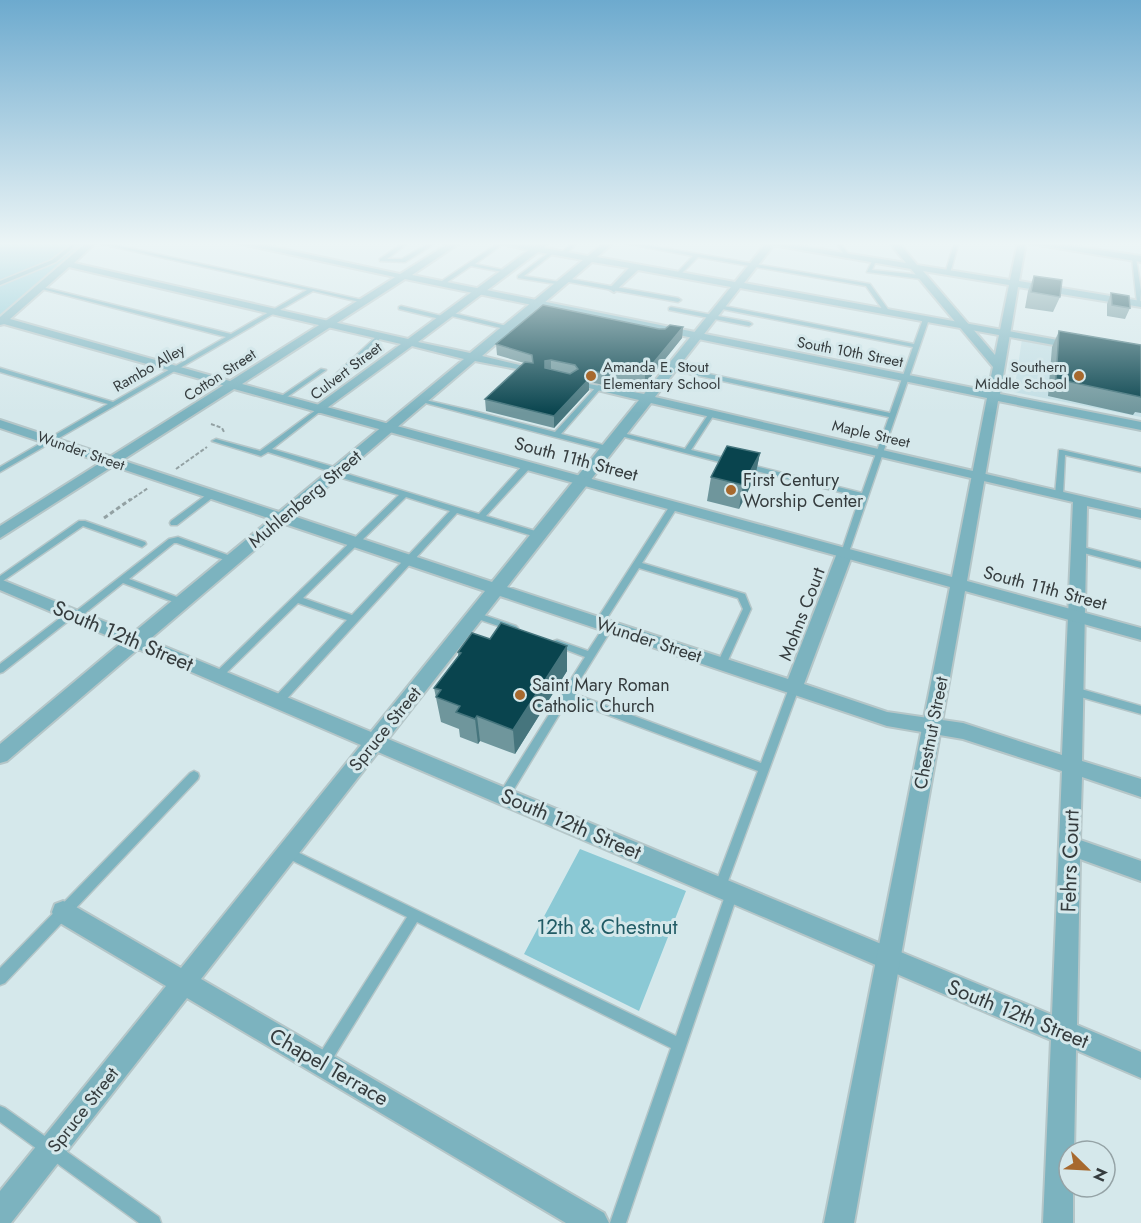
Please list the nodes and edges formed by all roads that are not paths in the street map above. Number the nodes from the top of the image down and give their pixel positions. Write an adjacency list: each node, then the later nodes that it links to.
1 (26, 299): 28 (street)
2 (87, 299): 34 (lane)
3 (218, 299): 23 (street)
4 (295, 299): 23 (lane, Rambo Alley)
5 (355, 299): 18 (lane)
6 (367, 299): 18 (street, Cotton Street)
7 (468, 299): 26 (street, Culvert Street)
8 (519, 299): 19 (street, South 10th Street)
9 (543, 299): 19 (street, Muhlenberg Street)
10 (673, 299): 17 (lane)
11 (726, 299): 24 (street, Spruce Street)
12 (815, 299): 25 (street)
13 (877, 299): 25 (lane)
14 (939, 299): 31 (street)
15 (1012, 299): 33 (street, Chestnut Street)
16 (1111, 299): 20 (street)
17 (678, 300)
18 (364, 301): 29 (street, Cotton Street)
19 (538, 303): 32 (street, Muhlenberg Street); 36 (street, South 10th Street)
20 (1140, 304)
21 (401, 308): 26 (lane)
22 (671, 309): 24 (lane)
23 (273, 312): 29 (street); 34 (lane, Rambo Alley)
24 (716, 312): 30 (lane); 36 (street, Spruce Street); 38 (lane)
25 (886, 312): 27 (street)
26 (446, 316): 32 (lane); 37 (street, Culvert Street)
27 (926, 319): 31 (street); 38 (lane)
28 (1, 321): 44 (street, South 11th Street)
29 (328, 324): 35 (street); 49 (street, Cotton Street)
30 (749, 324)
31 (960, 325): 33 (street); 42 (street)
32 (509, 328): 40 (street, Muhlenberg Street)
33 (1006, 333): 39 (street); 42 (street, Chestnut Street)
34 (231, 336): 44 (lane, Rambo Alley)
35 (380, 336): 37 (street); 47 (lane)
36 (697, 336): 41 (street, Spruce Street); 48 (street, South 10th Street)
37 (409, 343): 40 (street); 56 (street, Culvert Street)
38 (917, 346): 48 (lane)
39 (1085, 347)
40 (473, 358): 46 (street); 54 (street, Muhlenberg Street)
41 (672, 368): 53 (street, Spruce Street); 58 (lane)
42 (1000, 368): 51 (street, Chestnut Street)
43 (0, 369): 55 (lane)
44 (174, 369): 49 (street, South 11th Street); 55 (lane, Rambo Alley)
45 (322, 370): 52 (lane)
46 (522, 371)
47 (339, 374)
48 (906, 378): 51 (street, South 10th Street); 58 (lane)
49 (233, 385): 52 (street, South 11th Street); 70 (street, Cotton Street)
50 (600, 385): 53 (street, Maple Street); 62 (lane)
51 (994, 397): 60 (street, South 10th Street); 75 (street, Chestnut Street)
52 (282, 398): 56 (street, South 11th Street)
53 (648, 398): 57 (street, Maple Street); 63 (street, Spruce Street)
54 (421, 401): 61 (street, Muhlenberg Street); 62 (lane)
55 (114, 404): 64 (lane, Rambo Alley)
56 (320, 409): 61 (street, South 11th Street); 67 (lane, Culvert Street)
57 (712, 413): 68 (lane); 69 (street, Maple Street)
58 (893, 416): 69 (lane)
59 (0, 424): 64 (street, Wunder Street)
60 (1141, 426)
61 (390, 428): 71 (street, South 11th Street); 74 (street, Muhlenberg Street)
62 (557, 434): 66 (lane)
63 (619, 434): 66 (street, Spruce Street); 68 (lane)
64 (50, 441): 70 (street, Wunder Street); 72 (lane, Rambo Alley)
65 (216, 441): 67 (lane)
66 (608, 449): 76 (street, Spruce Street)
67 (267, 450): 74 (lane)
68 (687, 451): 80 (lane)
69 (879, 453): 75 (street, Maple Street); 80 (lane)
70 (112, 462): 78 (street, Wunder Street); 88 (street, Cotton Street)
71 (527, 466): 76 (street, South 11th Street); 85 (lane)
72 (0, 470)
73 (1141, 470): 79 (lane)
74 (337, 472): 77 (lane); 86 (street, Muhlenberg Street)
75 (979, 477): 79 (street, Maple Street); 100 (street, Chestnut Street)
76 (582, 481): 82 (street, South 11th Street); 89 (street, Spruce Street)
77 (405, 494): 83 (lane); 90 (lane)
78 (212, 495): 86 (street, Wunder Street); 87 (lane)
79 (1059, 495): 81 (street, Maple Street)
80 (864, 496): 93 (lane)
81 (1080, 500): 84 (street, Maple Street); 92 (street, Fehrs Court)
82 (674, 506): 93 (street, South 11th Street); 96 (lane)
83 (456, 509): 85 (lane); 95 (lane)
84 (1141, 514)
85 (481, 517): 89 (lane)
86 (282, 519): 90 (street, Wunder Street); 94 (street, Muhlenberg Street)
87 (174, 523)
88 (0, 533)
89 (538, 535): 101 (street, Spruce Street)
90 (354, 543): 95 (street, Wunder Street); 102 (lane)
91 (142, 544): 99 (lane)
92 (1078, 549): 97 (lane); 106 (street, Fehrs Court)
93 (846, 553): 100 (street, South 11th Street); 117 (street, Mohns Court)
94 (232, 560): 98 (lane); 103 (street, Muhlenberg Street)
95 (407, 560): 101 (street, Wunder Street); 107 (lane)
96 (637, 564): 108 (lane); 114 (lane)
97 (1141, 565)
98 (123, 580): 103 (lane); 104 (lane)
99 (0, 582): 104 (street, South 12th Street)
100 (959, 585): 106 (street, South 11th Street); 122 (street, Chestnut Street)
101 (496, 590): 105 (street, Spruce Street); 108 (street, Wunder Street)
102 (297, 598): 107 (lane); 116 (lane)
103 (182, 602): 112 (street, Muhlenberg Street)
104 (74, 615): 112 (street, South 12th Street); 115 (lane)
105 (475, 615): 109 (lane); 123 (street, Spruce Street)
106 (1076, 616): 110 (street, South 11th Street); 118 (street, Fehrs Court)
107 (353, 619): 120 (lane)
108 (603, 625): 113 (lane); 114 (street, Wunder Street)
109 (525, 633)
110 (1141, 634)
111 (547, 640): 113 (lane)
112 (135, 641): 116 (street, South 12th Street); 124 (street, Muhlenberg Street)
113 (591, 655): 119 (lane)
114 (722, 664): 117 (street, Wunder Street)
115 (0, 669)
116 (217, 676): 120 (street, South 12th Street)
117 (794, 688): 122 (street, Wunder Street); 126 (lane)
118 (1074, 691): 121 (lane); 125 (street, Fehrs Court)
119 (566, 695): 126 (lane); 129 (lane)
120 (278, 701): 123 (street, South 12th Street)
121 (1141, 710)
122 (932, 728): 125 (street, Wunder Street); 136 (street, Chestnut Street)
123 (375, 742): 129 (street, South 12th Street); 131 (street, Spruce Street)
124 (0, 755)
125 (1073, 766): 128 (street, Wunder Street); 130 (street, Fehrs Court)
126 (764, 769): 133 (lane)
127 (194, 776): 134 (lane)
128 (1141, 788)
129 (504, 796): 133 (street, South 12th Street)
130 (1071, 846): 132 (street); 139 (street, Fehrs Court)
131 (287, 852): 135 (lane); 138 (street, Spruce Street)
132 (1141, 871)
133 (726, 890): 136 (street, South 12th Street); 140 (lane)
134 (63, 912): 137 (lane); 138 (street, Chapel Terrace)
135 (415, 915): 140 (lane); 141 (lane)
136 (889, 960): 139 (street, South 12th Street); 150 (street, Chestnut Street)
137 (0, 978)
138 (184, 982): 141 (street, Chapel Terrace); 144 (street, Spruce Street)
139 (1064, 1033): 142 (street, South 12th Street); 146 (street, Fehrs Court)
140 (680, 1045): 149 (lane)
141 (322, 1063): 148 (street, Chapel Terrace)
142 (1141, 1065)
143 (0, 1113): 144 (lane)
144 (51, 1150): 145 (street, Spruce Street); 147 (lane)
145 (0, 1214)
146 (1062, 1221)
147 (153, 1223)
148 (594, 1223)
149 (618, 1223)
150 (839, 1223)

